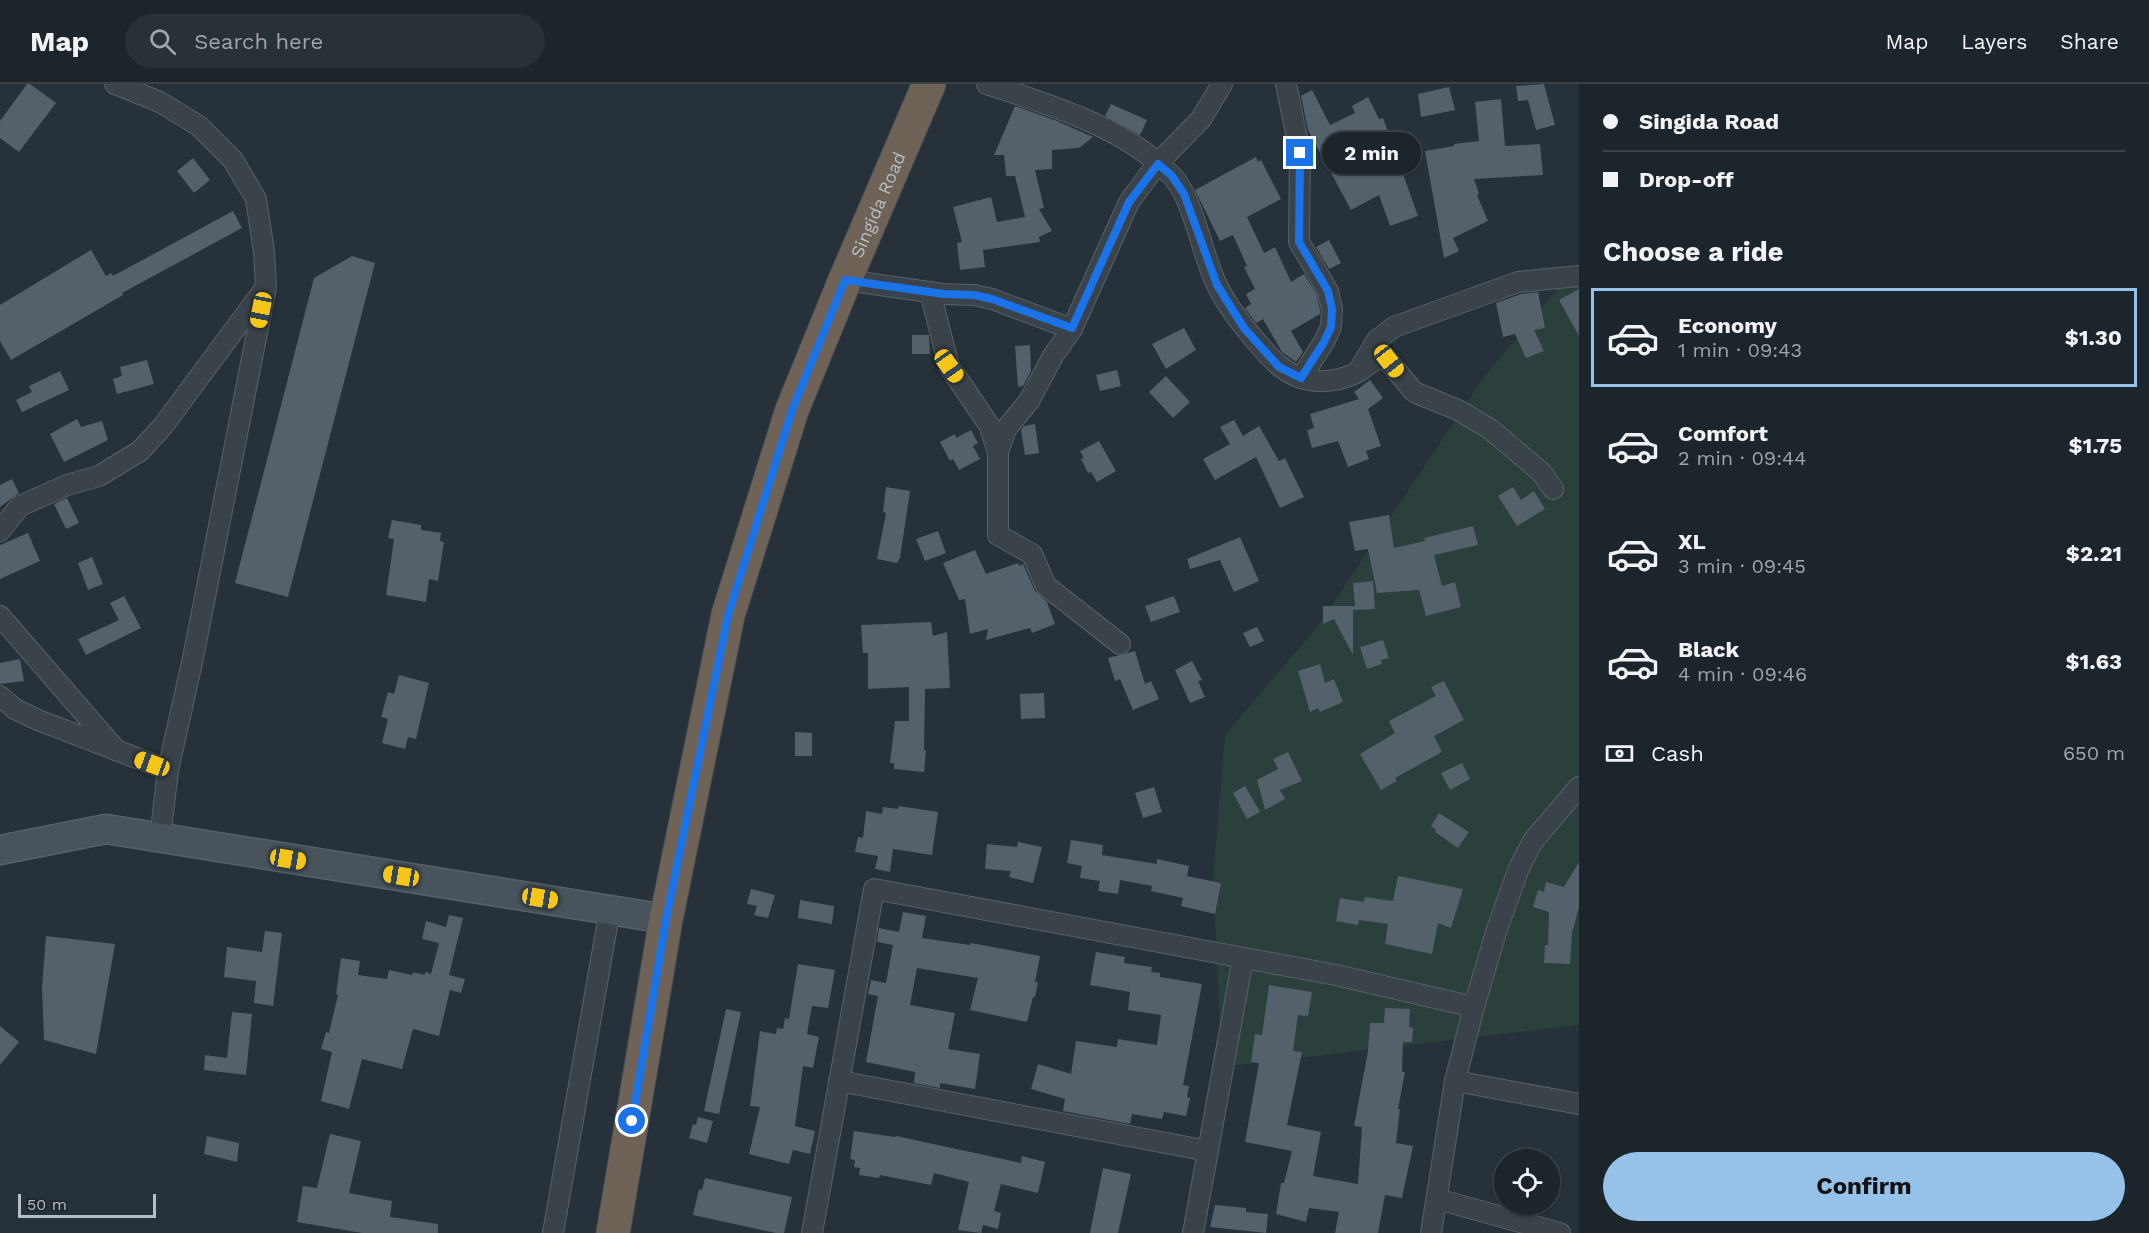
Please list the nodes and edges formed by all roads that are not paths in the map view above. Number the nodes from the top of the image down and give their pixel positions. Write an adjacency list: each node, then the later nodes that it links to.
1 (115, 84): 9 (street)
2 (929, 84): 8 (highway, Singida Road)
3 (987, 84): 6 (street)
4 (1222, 84): 6 (street)
5 (1286, 84): 13 (street)
6 (1158, 164): 11 (street); 13 (street)
7 (1579, 276): 12 (street)
8 (845, 280): 10 (street); 26 (highway, Singida Road)
9 (266, 287): 16 (street); 21 (street)
10 (930, 292): 11 (street); 14 (street)
11 (1072, 328): 14 (street)
12 (1357, 372): 13 (street); 15 (street)
13 (1301, 378)
14 (998, 452): 18 (street)
15 (1553, 489)
16 (0, 531)
17 (0, 616): 20 (street)
18 (1120, 644)
19 (0, 696): 20 (street)
20 (118, 752): 21 (street)
21 (168, 770): 23 (street)
22 (1579, 787): 28 (street)
23 (160, 839): 24 (street); 25 (street)
24 (0, 850)
25 (610, 909): 26 (street); 34 (street)
26 (666, 919): 35 (highway, Singida Road)
27 (1243, 958): 28 (street); 30 (street); 32 (street)
28 (1474, 1007): 29 (street)
29 (1455, 1081): 31 (street); 33 (street)
30 (839, 1082): 32 (street); 36 (street)
31 (1579, 1104)
32 (1208, 1151): 37 (street)
33 (1437, 1199): 38 (street); 39 (street)
34 (553, 1233)
35 (613, 1233)
36 (812, 1233)
37 (1192, 1233)
38 (1431, 1233)
39 (1560, 1233)

